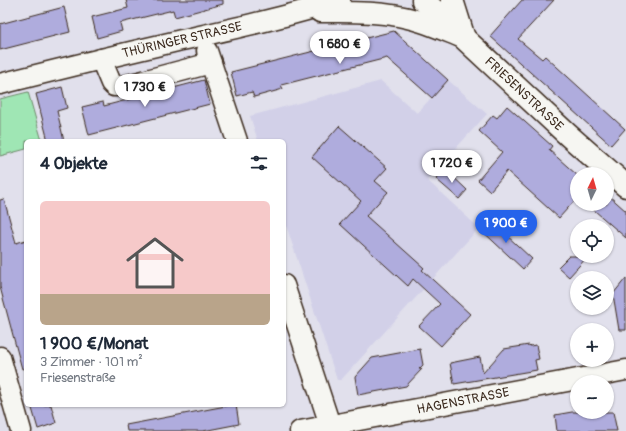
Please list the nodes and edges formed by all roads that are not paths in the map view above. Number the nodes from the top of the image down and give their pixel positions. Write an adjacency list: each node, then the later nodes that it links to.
1 (340, 0): 4 (street, THÜRINGER STRASSE)
2 (423, 0): 6 (main road, FRIESENSTRASSE)
3 (452, 0): 6 (main road)
4 (306, 6): 5 (street, THÜRINGER STRASSE); 6 (street)
5 (202, 36): 7 (street, THÜRINGER STRASSE); 8 (street)
6 (464, 38): 11 (main road, FRIESENSTRASSE)
7 (101, 59): 8 (street); 9 (street, THÜRINGER STRASSE)
8 (211, 63): 10 (street)
9 (0, 84)
10 (236, 139)
11 (626, 186)
12 (286, 291): 15 (street)
13 (0, 356): 16 (street)
14 (626, 370): 15 (street, HAGENSTRASSE)
15 (330, 426): 17 (street, HAGENSTRASSE)
16 (21, 431)
17 (300, 431)

